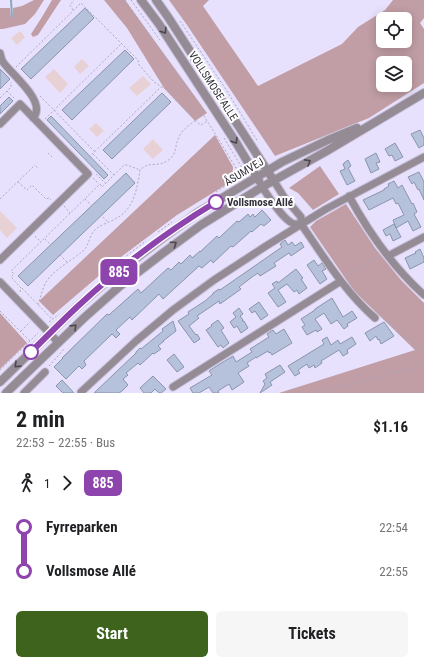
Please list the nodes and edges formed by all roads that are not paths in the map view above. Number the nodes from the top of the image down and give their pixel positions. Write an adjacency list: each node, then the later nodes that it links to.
1 (141, 0): 10 (street, VOLLSMOSE ALLE, one-way to 10)
2 (156, 0): 9 (street, VOLLSMOSE ALLE)
3 (0, 53): 6 (street)
4 (424, 93): 5 (street, ÅSUMVEJ)
5 (387, 115): 9 (street, ÅSUMVEJ); 11 (street, ÅSUMVEJ, one-way to 5)
6 (33, 118): 7 (street); 17 (street)
7 (0, 124)
8 (424, 156): 13 (street)
9 (267, 171): 10 (street, ÅSUMVEJ); 11 (street, VOLLSMOSE ALLE)
10 (256, 178): 12 (street, VOLLSMOSE ALLE); 22 (street, ÅSUMVEJ)
11 (274, 181): 12 (street, ÅSUMVEJ); 14 (street, ÅSUMVEJ)
12 (262, 187): 14 (street, ÅSUMVEJ); 23 (street, ÅSUMVEJ, one-way to 12)
13 (349, 196): 14 (street); 16 (street)
14 (302, 224): 18 (street, ÅSUMVEJ); 27 (street)
15 (424, 237): 16 (street)
16 (386, 254): 20 (street)
17 (0, 260)
18 (340, 280): 21 (street, ÅSUMVEJ); 26 (street)
19 (0, 282): 22 (street)
20 (424, 295)
21 (375, 318)
22 (50, 334): 23 (street); 25 (street, ÅSUMVEJ, one-way to 25)
23 (58, 342): 28 (street, ÅSUMVEJ)
24 (45, 372): 29 (street)
25 (0, 382)
26 (173, 387)
27 (81, 392)
28 (6, 393)
29 (24, 393)

